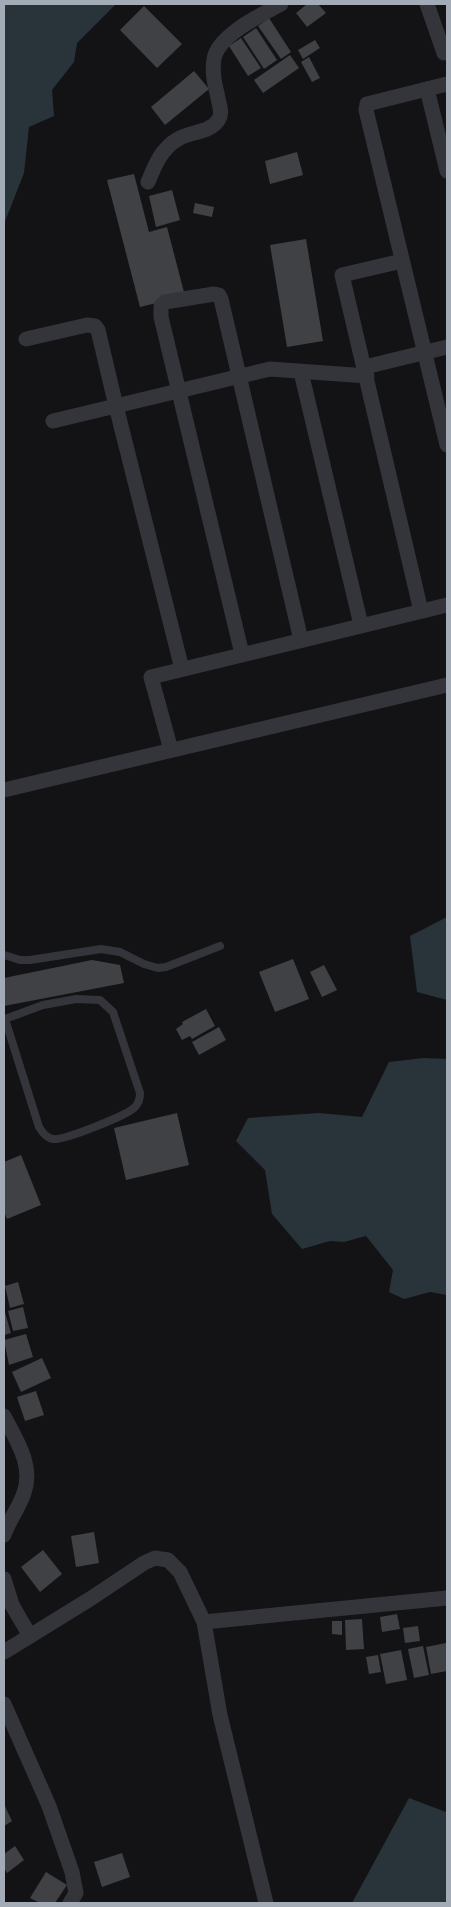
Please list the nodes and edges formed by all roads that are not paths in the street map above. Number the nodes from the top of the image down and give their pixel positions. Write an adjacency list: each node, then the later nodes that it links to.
1 (281, 4): 7 (street)
2 (427, 4): 3 (street)
3 (447, 51)
4 (447, 84): 5 (street)
5 (427, 89): 6 (street); 8 (street)
6 (447, 170)
7 (148, 182)
8 (402, 261): 11 (street); 13 (street)
9 (26, 339): 16 (street)
10 (447, 347): 11 (street)
11 (425, 353): 13 (street); 18 (street)
12 (301, 372): 13 (street); 14 (street); 21 (street)
13 (366, 372): 20 (street)
14 (239, 376): 15 (street); 15 (street); 22 (street)
15 (178, 391): 16 (street); 23 (street)
16 (116, 406): 17 (street); 24 (street)
17 (53, 421)
18 (447, 445)
19 (447, 604): 20 (street)
20 (421, 611): 21 (street)
21 (362, 625): 22 (street)
22 (301, 640): 23 (street)
23 (242, 654): 24 (street)
24 (182, 669): 26 (street)
25 (447, 685): 26 (street)
26 (170, 750): 27 (street)
27 (4, 790)
28 (220, 946): 29 (lane)
29 (4, 955)
30 (4, 1019): 30 (lane)
31 (4, 1416): 32 (street)
32 (4, 1535)
33 (4, 1578): 36 (street)
34 (447, 1598): 35 (street)
35 (204, 1622): 36 (street); 40 (street)
36 (30, 1636): 37 (street)
37 (4, 1652)
38 (4, 1704): 39 (street)
39 (70, 1903)
40 (266, 1903)

